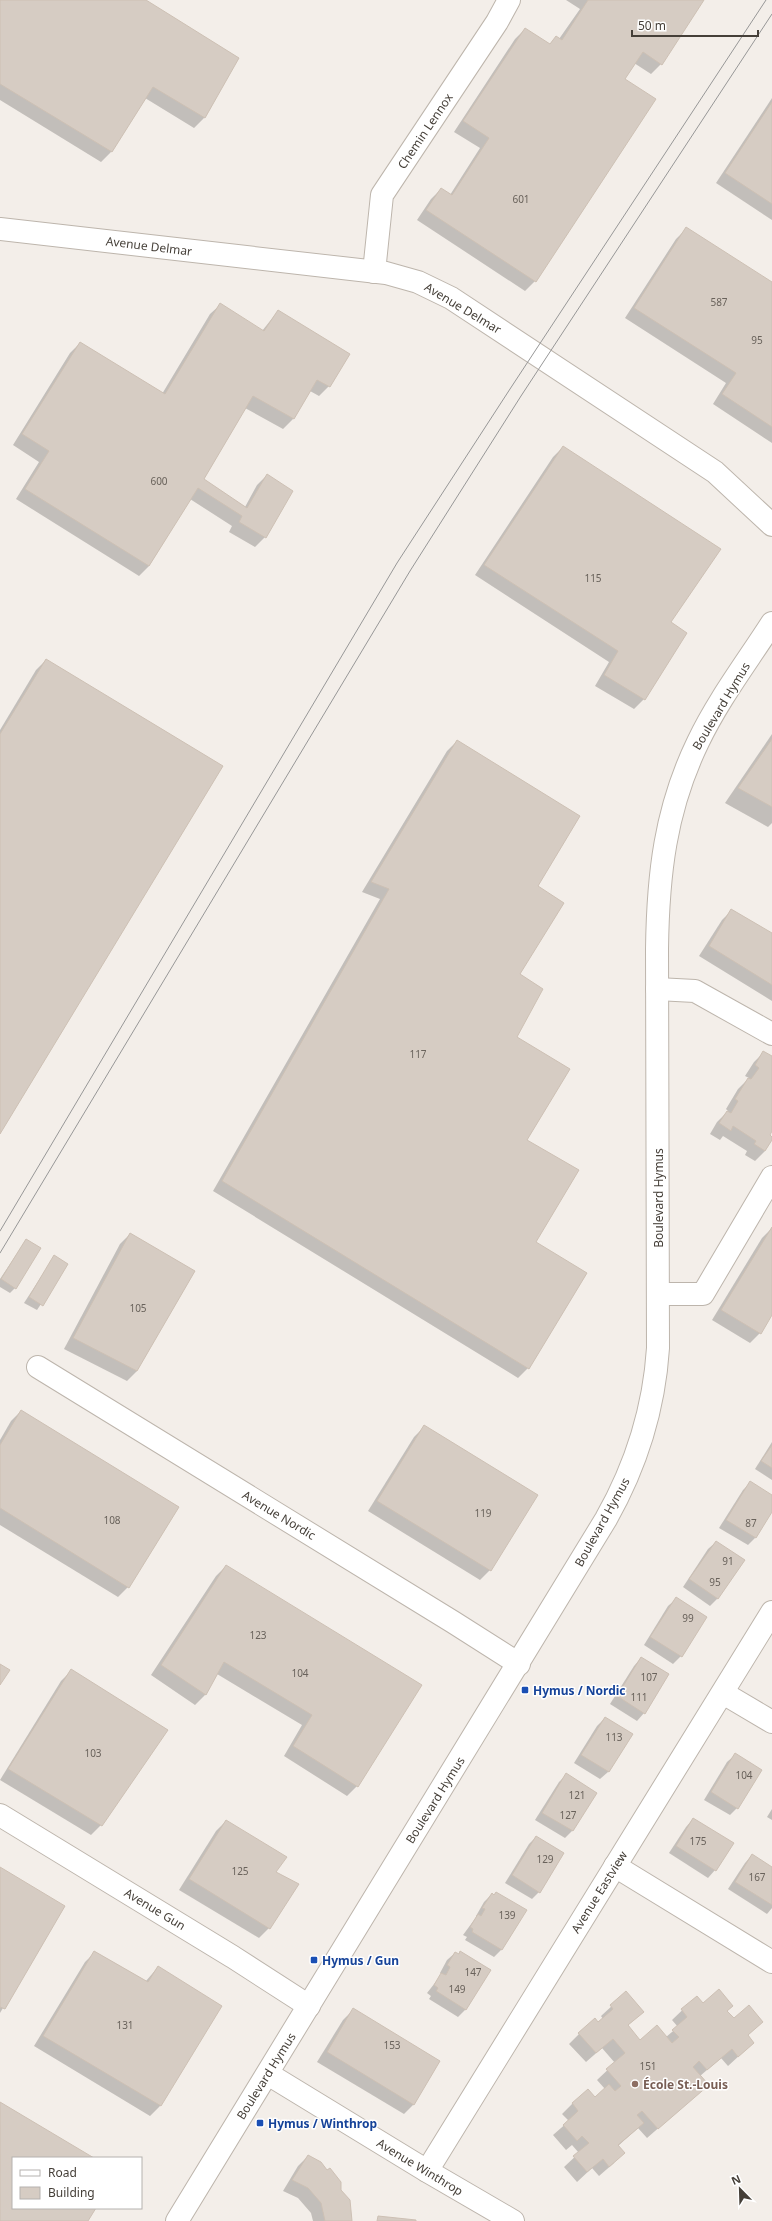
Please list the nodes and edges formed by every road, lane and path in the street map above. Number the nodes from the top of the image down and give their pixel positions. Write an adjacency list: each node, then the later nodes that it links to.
1 (509, 0): 3 (street, Chemin Lennox)
2 (0, 229): 3 (street, Avenue Delmar)
3 (374, 272): 4 (street, Avenue Delmar)
4 (772, 525)
5 (772, 623): 6 (street, Boulevard Hymus)
6 (657, 990): 7 (street); 9 (street, Boulevard Hymus)
7 (772, 1034)
8 (772, 1177): 9 (street)
9 (659, 1294): 12 (street, Boulevard Hymus)
10 (38, 1367): 12 (street, Avenue Nordic)
11 (772, 1612): 13 (street, Avenue Eastview)
12 (519, 1664): 18 (street, Boulevard Hymus)
13 (723, 1693): 14 (street); 16 (street, Avenue Eastview)
14 (772, 1722)
15 (0, 1815): 18 (street, Avenue Gun)
16 (615, 1866): 17 (street); 20 (street, Avenue Eastview)
17 (772, 1962)
18 (309, 2006): 19 (street, Boulevard Hymus)
19 (268, 2074): 20 (street, Avenue Winthrop); 21 (street, Boulevard Hymus)
20 (427, 2171): 22 (street, Avenue Winthrop)
21 (177, 2221)
22 (513, 2221)

